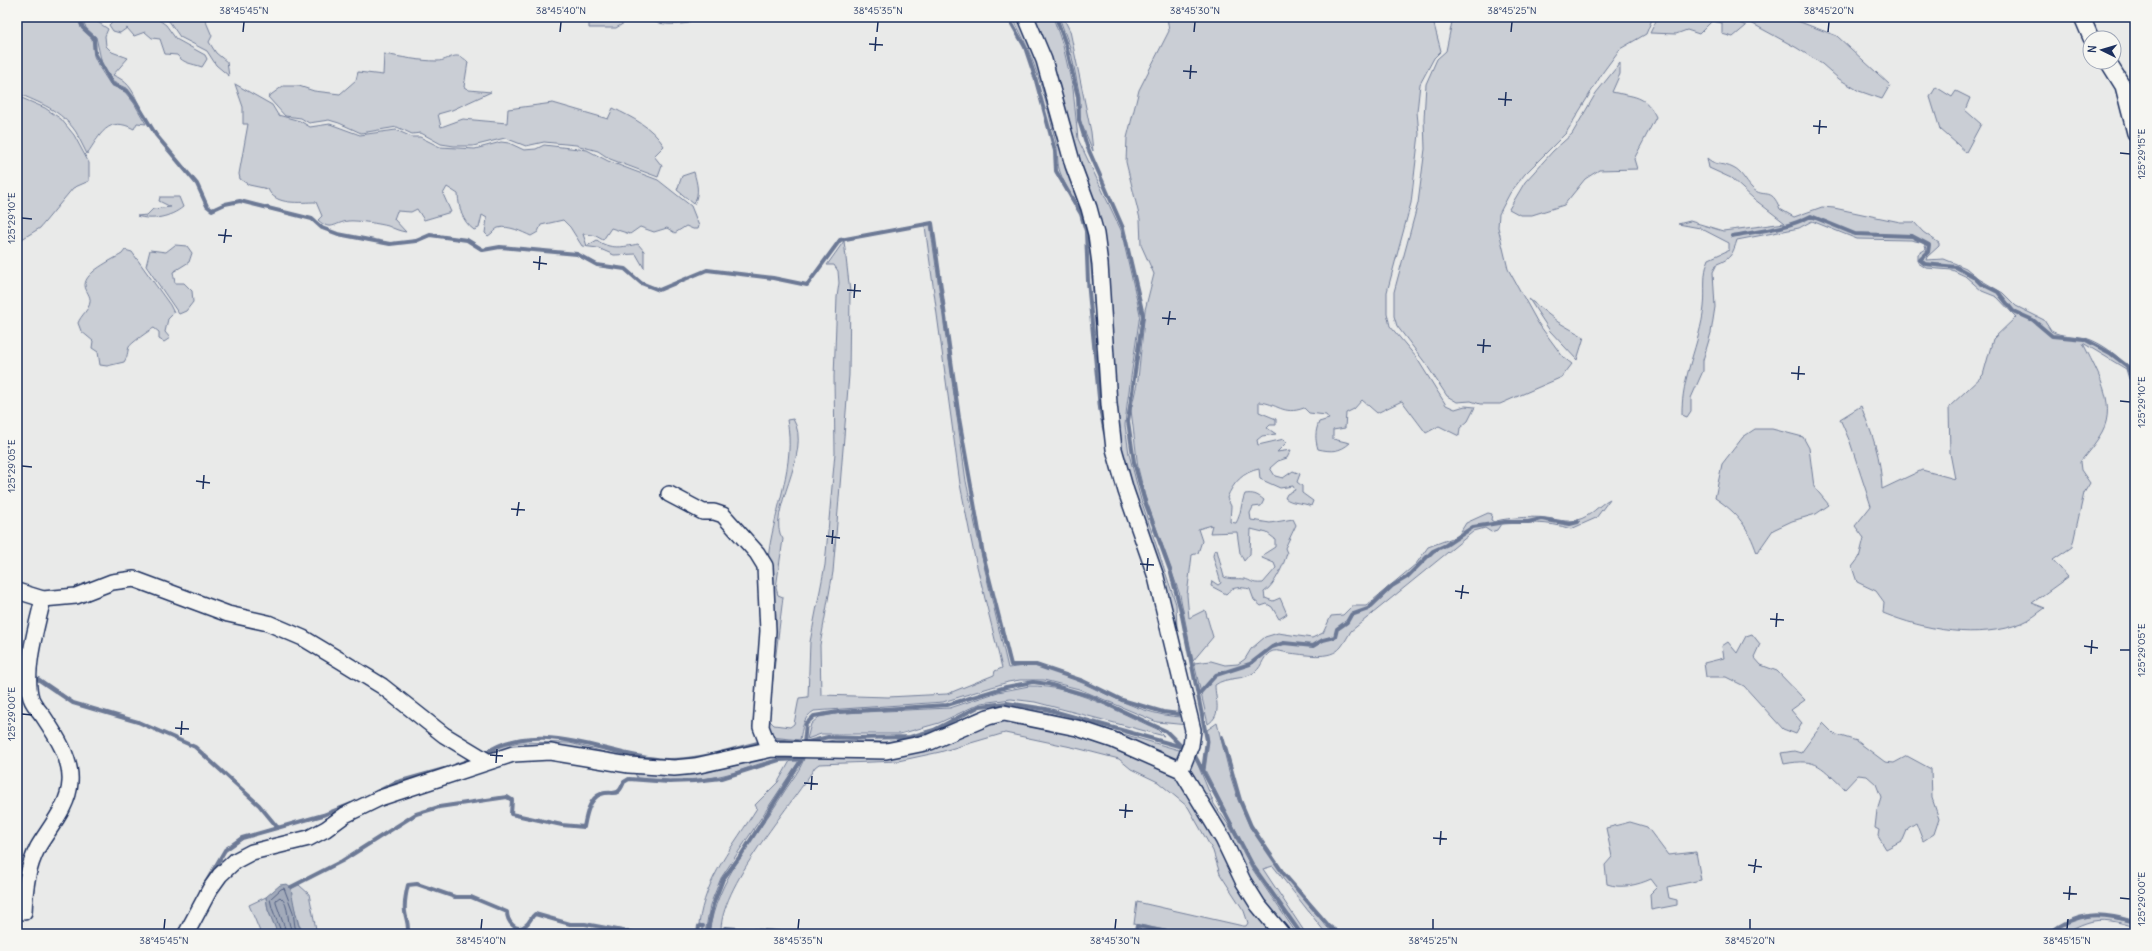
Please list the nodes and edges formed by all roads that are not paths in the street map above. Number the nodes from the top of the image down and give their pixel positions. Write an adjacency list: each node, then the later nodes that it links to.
1 (1026, 17): 11 (street)
2 (2082, 17): 3 (street)
3 (2088, 30)
4 (2113, 70): 5 (street)
5 (2135, 133)
6 (669, 494): 9 (street)
7 (17, 591): 8 (street)
8 (43, 599): 10 (street); 12 (street)
9 (772, 749): 10 (street); 11 (street)
10 (487, 761): 13 (street)
11 (1182, 770): 14 (street)
12 (24, 912)
13 (186, 934)
14 (1282, 934)

